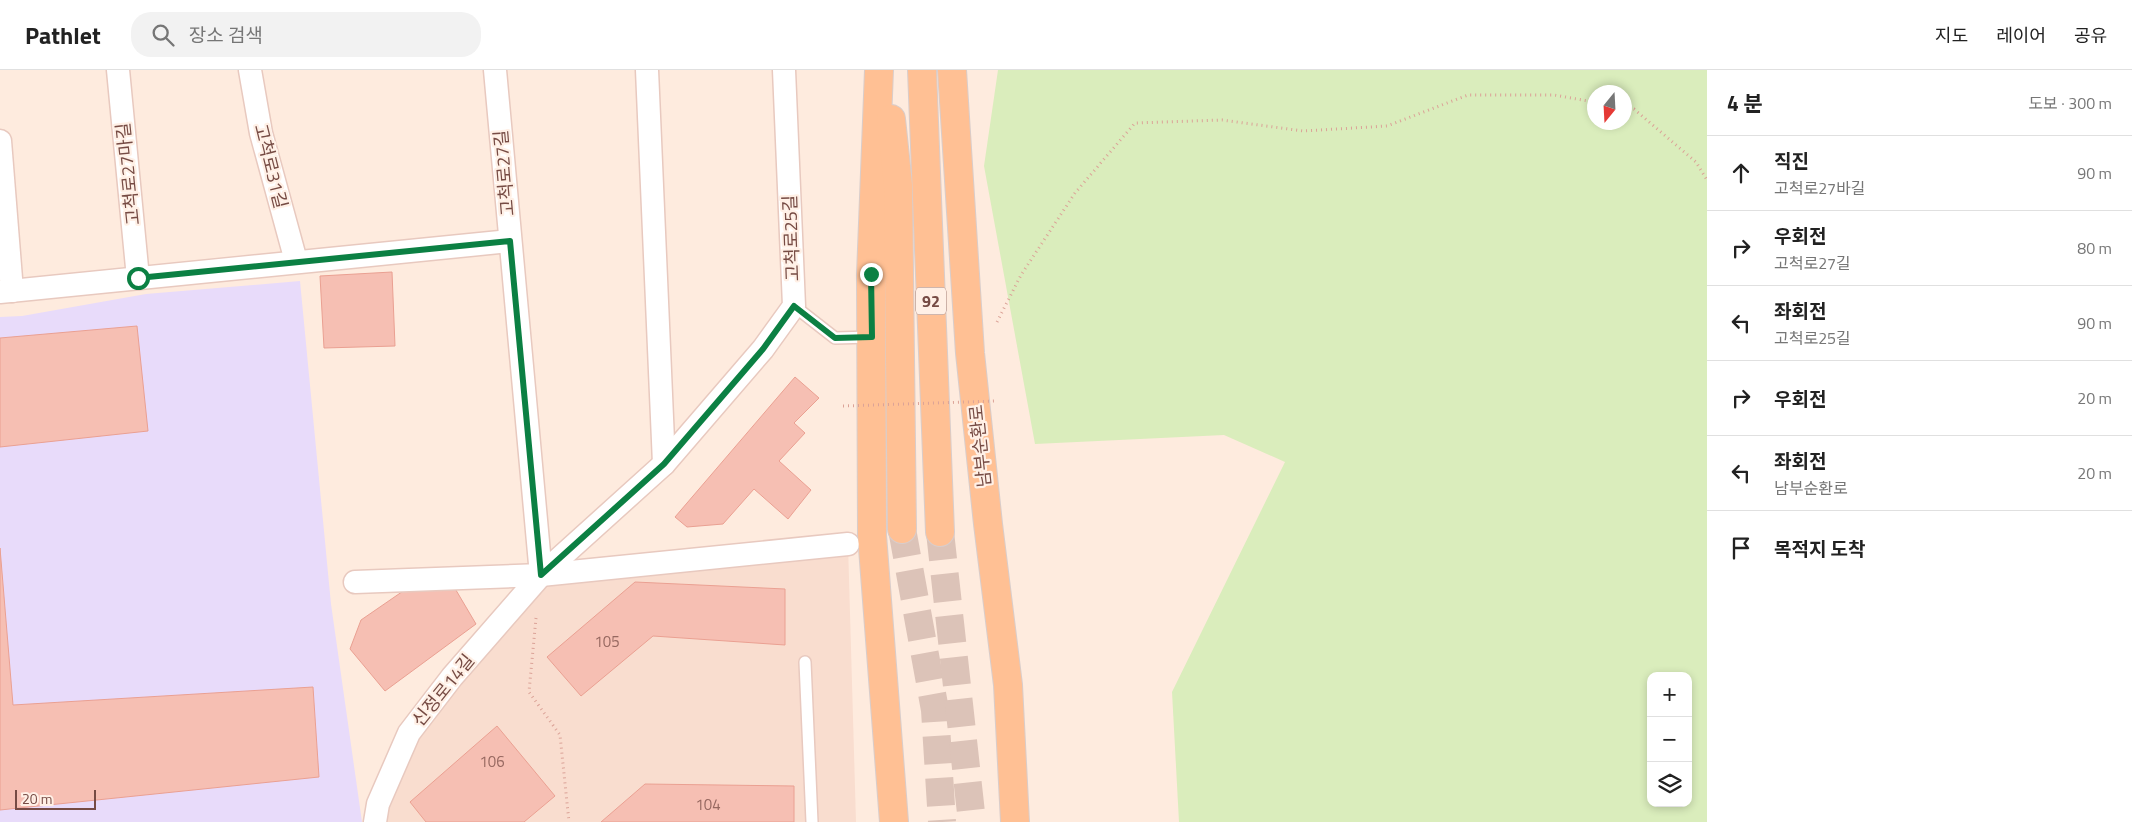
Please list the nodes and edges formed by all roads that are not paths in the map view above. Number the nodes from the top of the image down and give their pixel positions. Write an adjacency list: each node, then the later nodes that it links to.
1 (118, 70): 13 (street, 고척로27마길)
2 (250, 70): 12 (street, 고척로31길)
3 (495, 70): 11 (street, 고척로27길)
4 (647, 70): 17 (street)
5 (784, 70): 15 (street, 고척로25길)
6 (879, 70): 16 (main road)
7 (886, 70): 18 (main road, 92)
8 (922, 70): 19 (main road, 92)
9 (952, 70): 27 (main road, 남부순환로)
10 (0, 141): 14 (street)
11 (510, 241): 12 (street); 21 (street, 고척로27길)
12 (296, 261): 13 (street)
13 (138, 278): 14 (street)
14 (6, 291)
15 (794, 306): 16 (lane); 17 (street, 고척로25길)
16 (872, 337): 26 (main road)
17 (664, 464): 21 (street, 고척로25길)
18 (902, 529)
19 (940, 532)
20 (848, 544): 21 (street)
21 (541, 575): 22 (street); 24 (street, 신정로14길)
22 (355, 582)
23 (805, 662): 25 (lane)
24 (375, 822)
25 (812, 822)
26 (894, 822)
27 (1015, 822)

